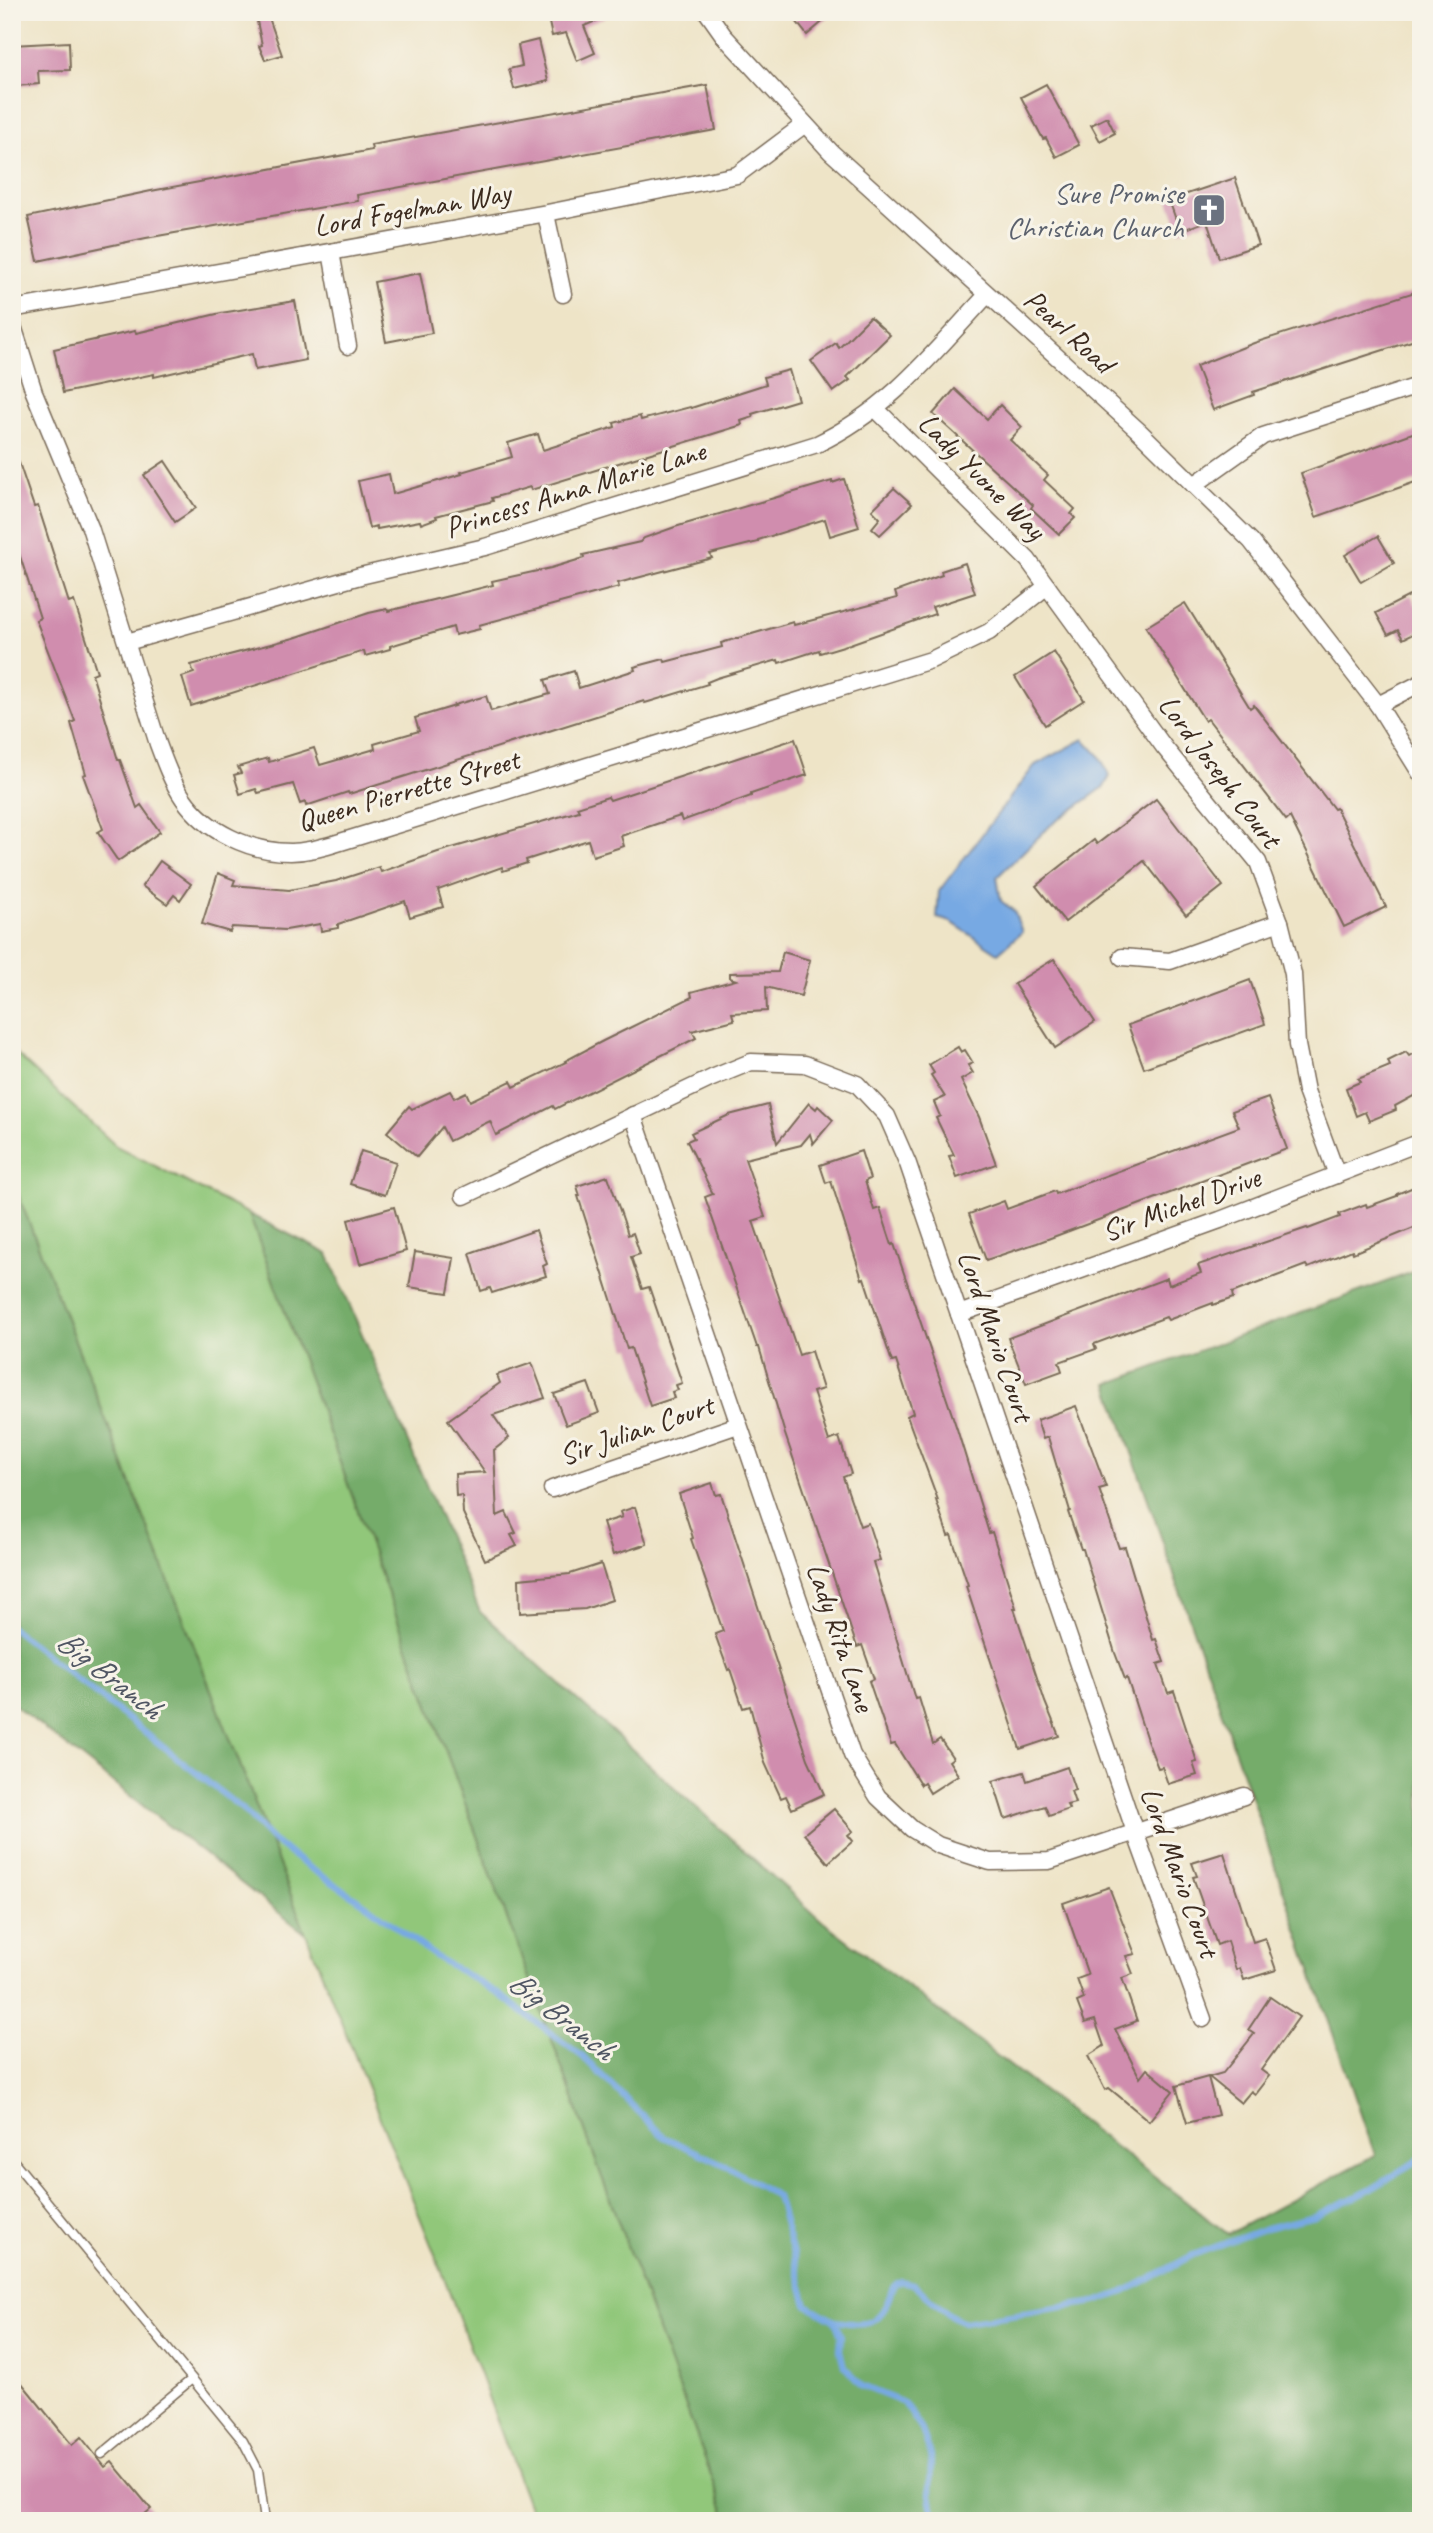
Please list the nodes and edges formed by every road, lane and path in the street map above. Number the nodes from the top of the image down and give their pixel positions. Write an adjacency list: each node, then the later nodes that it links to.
1 (707, 12): 2 (street, Pearl Road)
2 (805, 124): 3 (street, Lord Fogelman Way); 6 (street, Pearl Road)
3 (546, 214): 4 (street, Lord Fogelman Way); 5 (street)
4 (331, 252): 7 (street, Lord Fogelman Way); 9 (street)
5 (563, 294)
6 (987, 295): 11 (street, Princess Anna Marie Lane); 12 (street, Pearl Road)
7 (12, 309)
8 (12, 323): 14 (street, Queen Pierrette Street)
9 (348, 346)
10 (1421, 386): 12 (street)
11 (876, 409): 13 (street, Lady Yvone Way); 14 (street, Princess Anna Marie Lane)
12 (1194, 485): 16 (street, Pearl Road)
13 (1047, 586): 14 (street, Queen Pierrette Street); 18 (street, Lord Joseph Court)
14 (127, 642)
15 (1421, 683): 16 (street)
16 (1378, 705): 17 (street, Pearl Road)
17 (1421, 774)
18 (1280, 922): 19 (street); 22 (street, Lord Joseph Court)
19 (1122, 957)
20 (633, 1115): 23 (street, Lord Mario Court); 24 (street, Lord Mario Court); 25 (street, Lady Rita Lane)
21 (1421, 1142): 22 (street, Sir Michel Drive)
22 (1337, 1175): 24 (street, Sir Michel Drive)
23 (464, 1196)
24 (959, 1314): 28 (street, Lord Mario Court)
25 (738, 1425): 26 (street, Sir Julian Court); 28 (street, Lady Rita Lane)
26 (552, 1489)
27 (1244, 1796): 28 (street, Lady Rita Lane)
28 (1135, 1832): 29 (street, Lord Mario Court)
29 (1203, 2019)
30 (12, 2159): 31 (lane)
31 (192, 2379): 32 (lane); 33 (lane)
32 (102, 2454)
33 (265, 2521)

